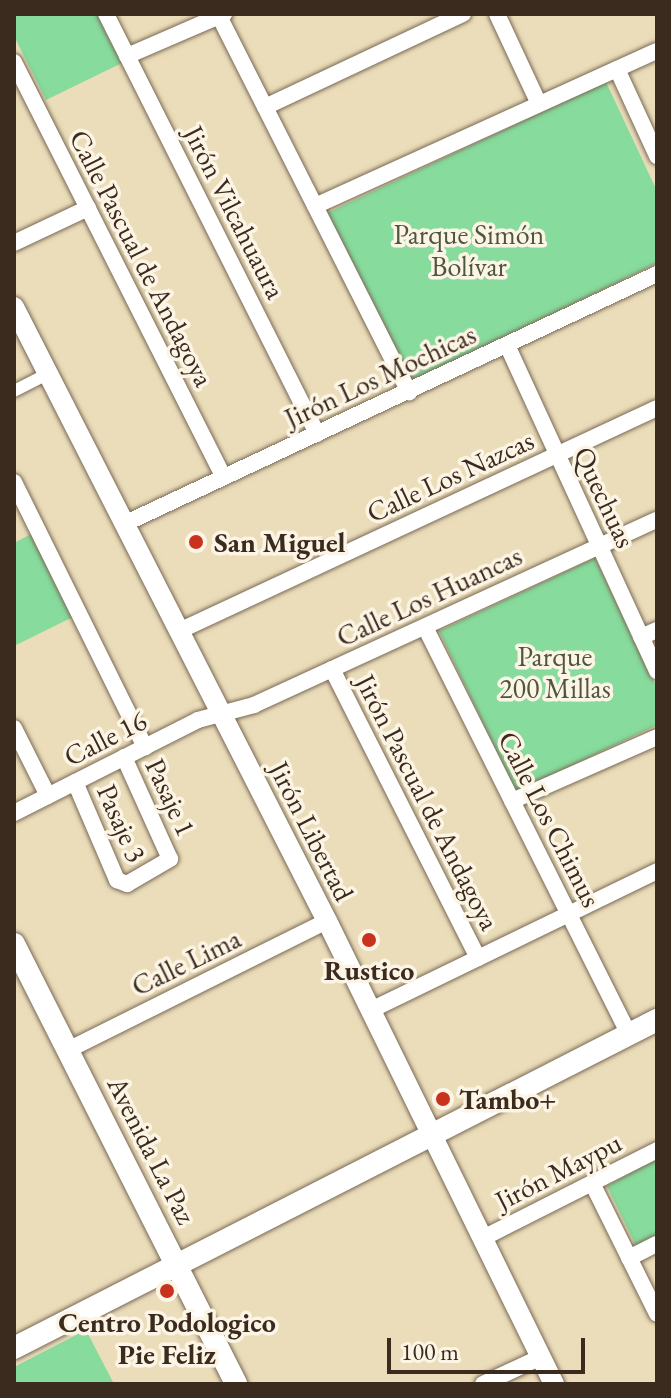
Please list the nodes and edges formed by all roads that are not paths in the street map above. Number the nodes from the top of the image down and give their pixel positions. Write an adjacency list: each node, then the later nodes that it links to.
1 (106, 14): 6 (street, Jirón Vilcahuaura)
2 (463, 14): 10 (street)
3 (497, 14): 9 (street)
4 (220, 15): 6 (street); 10 (street)
5 (657, 51): 8 (street)
6 (127, 56): 22 (street, Jirón Vilcahuaura)
7 (14, 62): 13 (street, Calle Pascual de Andagoya)
8 (617, 69): 9 (street); 11 (street)
9 (539, 104): 12 (street)
10 (265, 107): 12 (street)
11 (657, 156)
12 (315, 206): 20 (street)
13 (88, 208): 14 (street); 24 (street, Calle Pascual de Andagoya)
14 (14, 243)
15 (657, 274): 17 (street, Jirón Los Mochicas)
16 (14, 307): 18 (street, Jirón Libertad)
17 (507, 345): 20 (street, Jirón Los Mochicas); 23 (street, Quechuas)
18 (48, 374): 19 (street); 27 (street, Jirón Libertad)
19 (14, 391)
20 (409, 392): 22 (street, Jirón Los Mochicas)
21 (657, 408): 23 (street, Calle Los Nazcas)
22 (317, 434): 24 (street, Jirón Los Mochicas)
23 (557, 455): 28 (street, Quechuas); 31 (street, Calle Los Nazcas)
24 (224, 477): 27 (street, Jirón Los Mochicas)
25 (14, 482): 38 (street)
26 (657, 520): 28 (street, Calle Los Huancas)
27 (124, 524): 31 (street, Jirón Libertad)
28 (599, 546): 29 (street, Calle Los Huancas); 32 (street, Quechuas)
29 (425, 627): 33 (street, Calle Los Huancas); 42 (street, Calle Los Chimus)
30 (657, 630): 32 (street)
31 (179, 631): 35 (street, Jirón Libertad)
32 (641, 637): 34 (street, Quechuas)
33 (332, 669): 35 (street, Calle Los Huancas); 49 (street, Jirón Pascual de Andagoya)
34 (657, 671)
35 (222, 716): 38 (street, Calle 16); 47 (street, Jirón Libertad)
36 (14, 728): 41 (street)
37 (657, 737): 42 (street)
38 (145, 747): 39 (street, Calle 16)
39 (124, 757): 40 (street, Calle 16); 45 (street, Pasaje 1)
40 (75, 782): 41 (street, Calle 16); 45 (street, Pasaje 3)
41 (48, 796): 43 (street, Calle 16)
42 (512, 801): 46 (street, Calle Los Chimus)
43 (14, 813)
44 (657, 871): 46 (street)
45 (122, 884)
46 (569, 914): 49 (street); 52 (street, Calle Los Chimus)
47 (327, 921): 50 (street, Jirón Libertad); 53 (street, Calle Lima)
48 (14, 944): 53 (main road, Avenida La Paz)
49 (478, 958): 50 (street)
50 (371, 1010): 54 (street, Jirón Libertad)
51 (657, 1020): 52 (main road)
52 (629, 1034): 54 (main road)
53 (68, 1050): 60 (main road, Avenida La Paz)
54 (432, 1131): 57 (street, Jirón Libertad); 60 (main road)
55 (657, 1150): 56 (street, Jirón Maypu)
56 (592, 1183): 57 (street, Jirón Maypu); 59 (street)
57 (483, 1238): 63 (street, Jirón Libertad)
58 (657, 1244): 59 (street)
59 (629, 1258): 61 (street)
60 (176, 1264): 62 (main road); 64 (main road, Avenida La Paz)
61 (657, 1314)
62 (14, 1348)
63 (541, 1357): 65 (street); 66 (street, Jirón Libertad)
64 (236, 1384)
65 (483, 1384)
66 (554, 1384)

